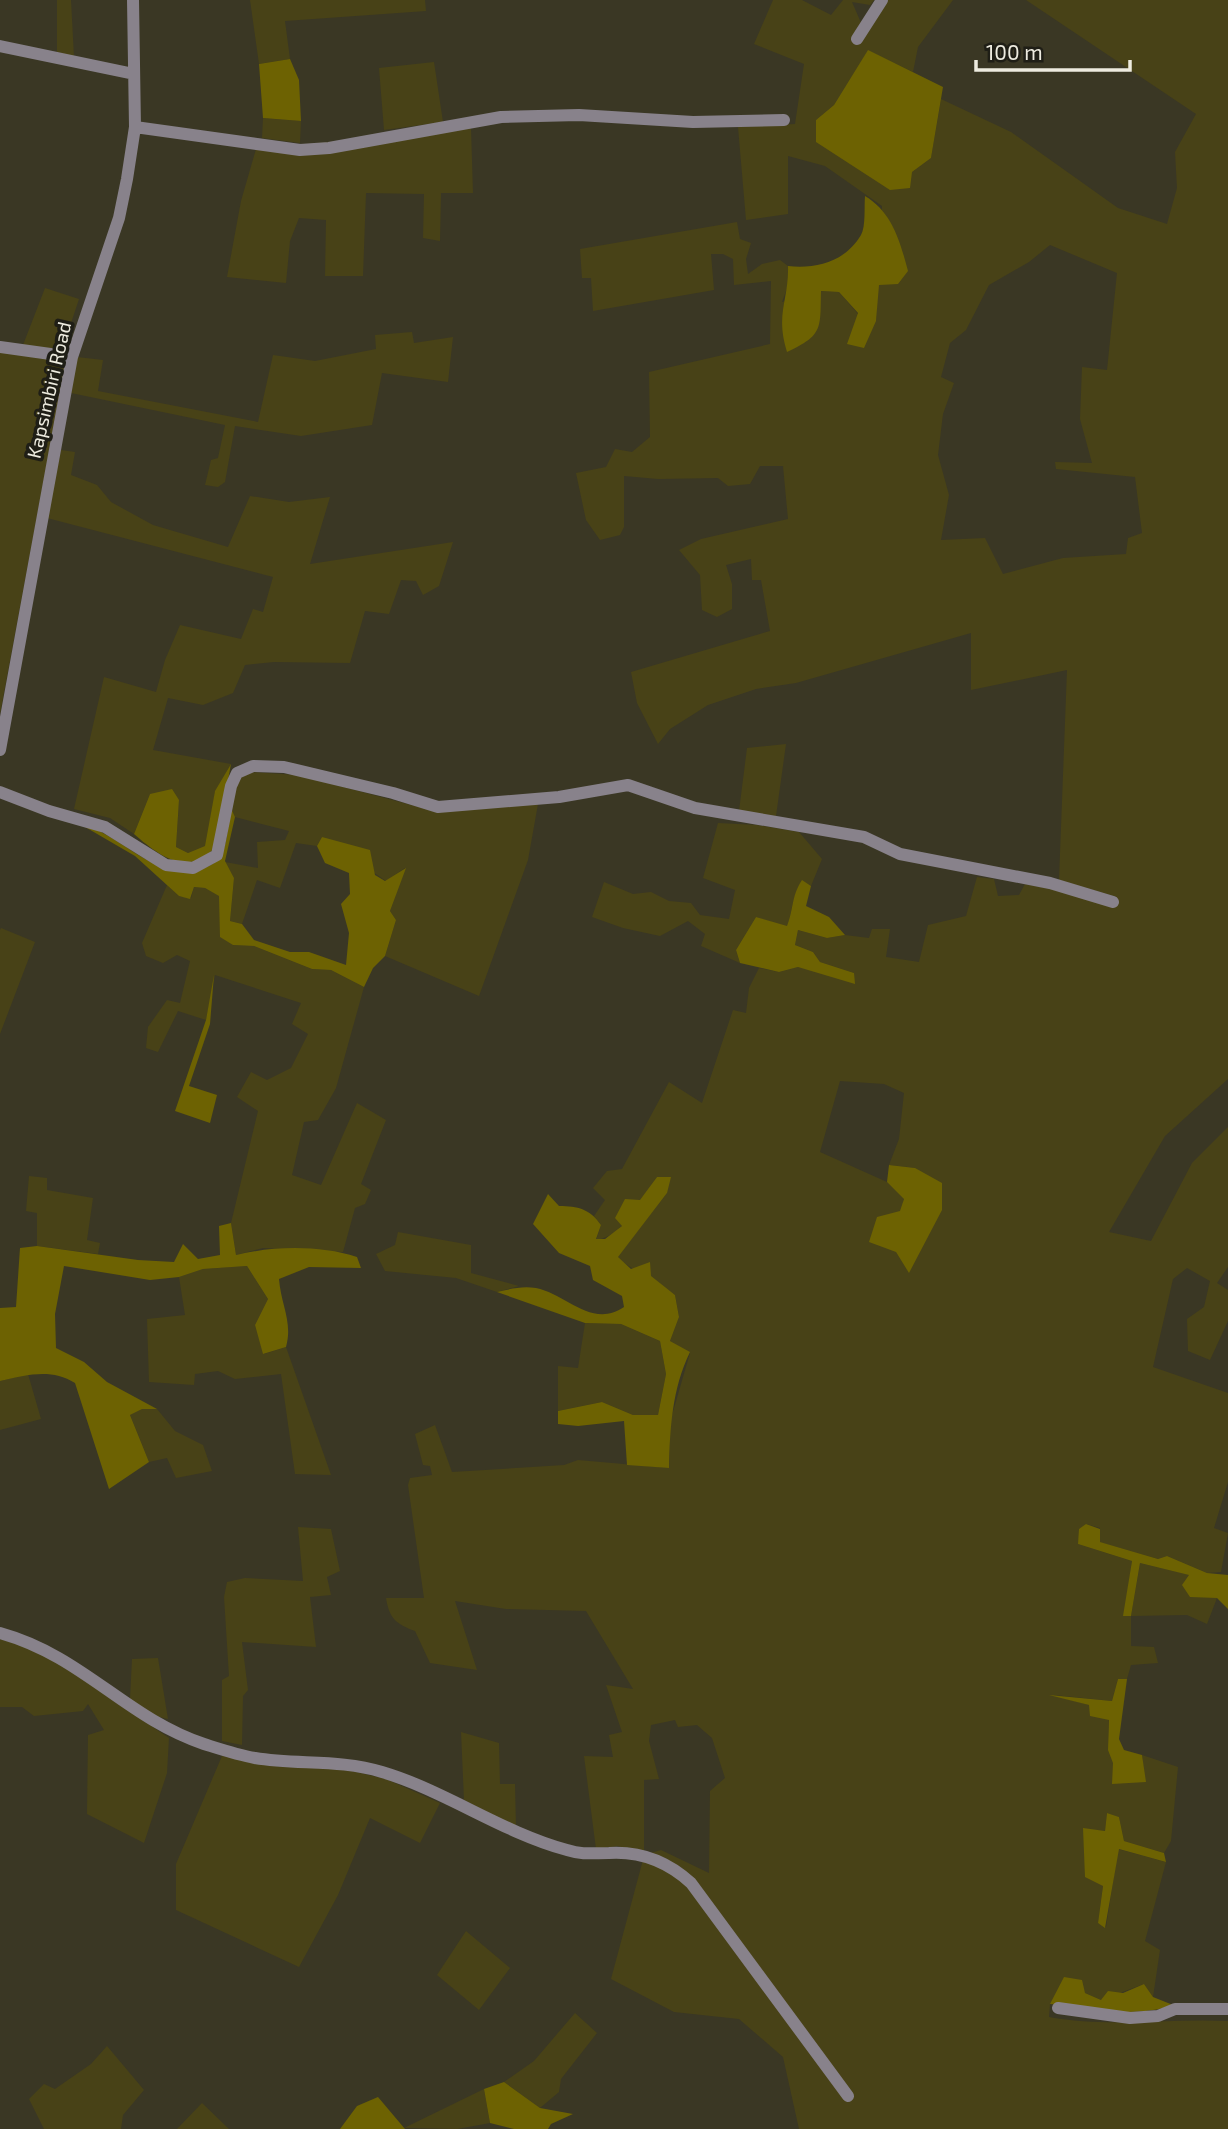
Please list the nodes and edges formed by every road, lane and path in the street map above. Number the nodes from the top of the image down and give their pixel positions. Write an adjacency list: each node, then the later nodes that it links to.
1 (133, 0): 5 (street, Kapsimbiri Road)
2 (882, 0): 3 (street)
3 (857, 39)
4 (0, 46): 5 (street)
5 (134, 74): 7 (street, Kapsimbiri Road)
6 (784, 120): 7 (street)
7 (135, 127): 9 (street, Kapsimbiri Road)
8 (0, 346): 9 (street)
9 (72, 357): 10 (street, Kapsimbiri Road)
10 (0, 750)
11 (0, 792): 12 (street)
12 (1113, 902)
13 (0, 1633): 16 (street)
14 (1058, 2008): 15 (street)
15 (1228, 2010)
16 (848, 2096)

